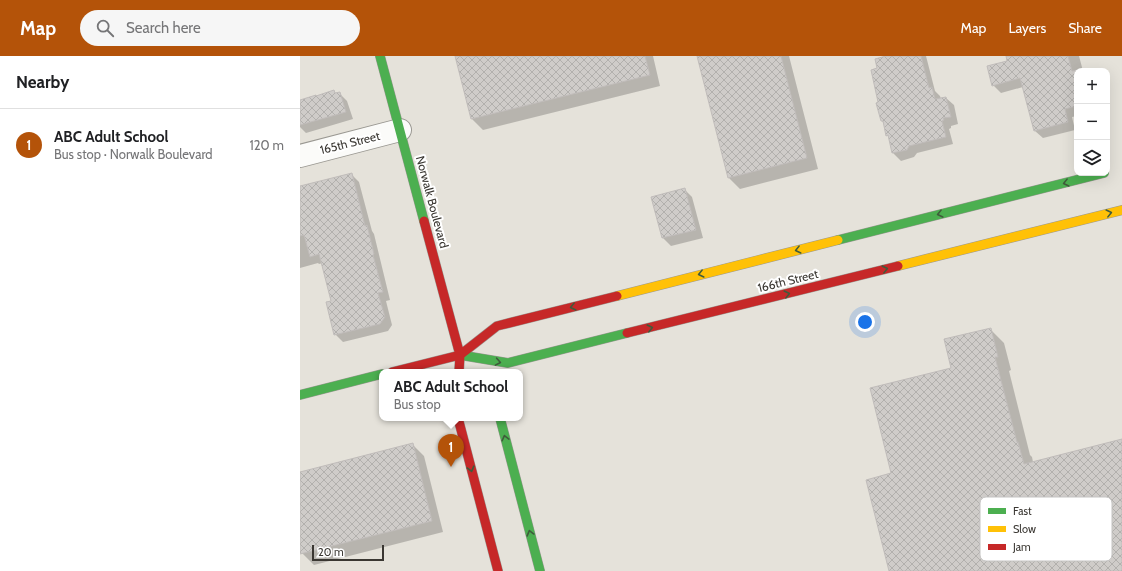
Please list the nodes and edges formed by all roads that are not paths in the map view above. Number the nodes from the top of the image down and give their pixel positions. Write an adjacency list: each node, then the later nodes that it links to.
1 (380, 56): 2 (street, Norwalk Boulevard)
2 (400, 130): 3 (street, 165th Street); 6 (street, Norwalk Boulevard)
3 (300, 156)
4 (1093, 176): 6 (street, 166th Street, one-way to 6)
5 (1122, 210): 6 (street, 166th Street, one-way to 5)
6 (460, 355): 7 (street, Norwalk Boulevard); 8 (street, 166th Street); 9 (street, Norwalk Boulevard)
7 (469, 366)
8 (404, 369)
9 (459, 369)
10 (379, 375): 11 (street)
11 (300, 395)
12 (459, 421): 14 (street, one-way to 14)
13 (501, 421): 15 (street, one-way to 13)
14 (498, 571)
15 (540, 571)

